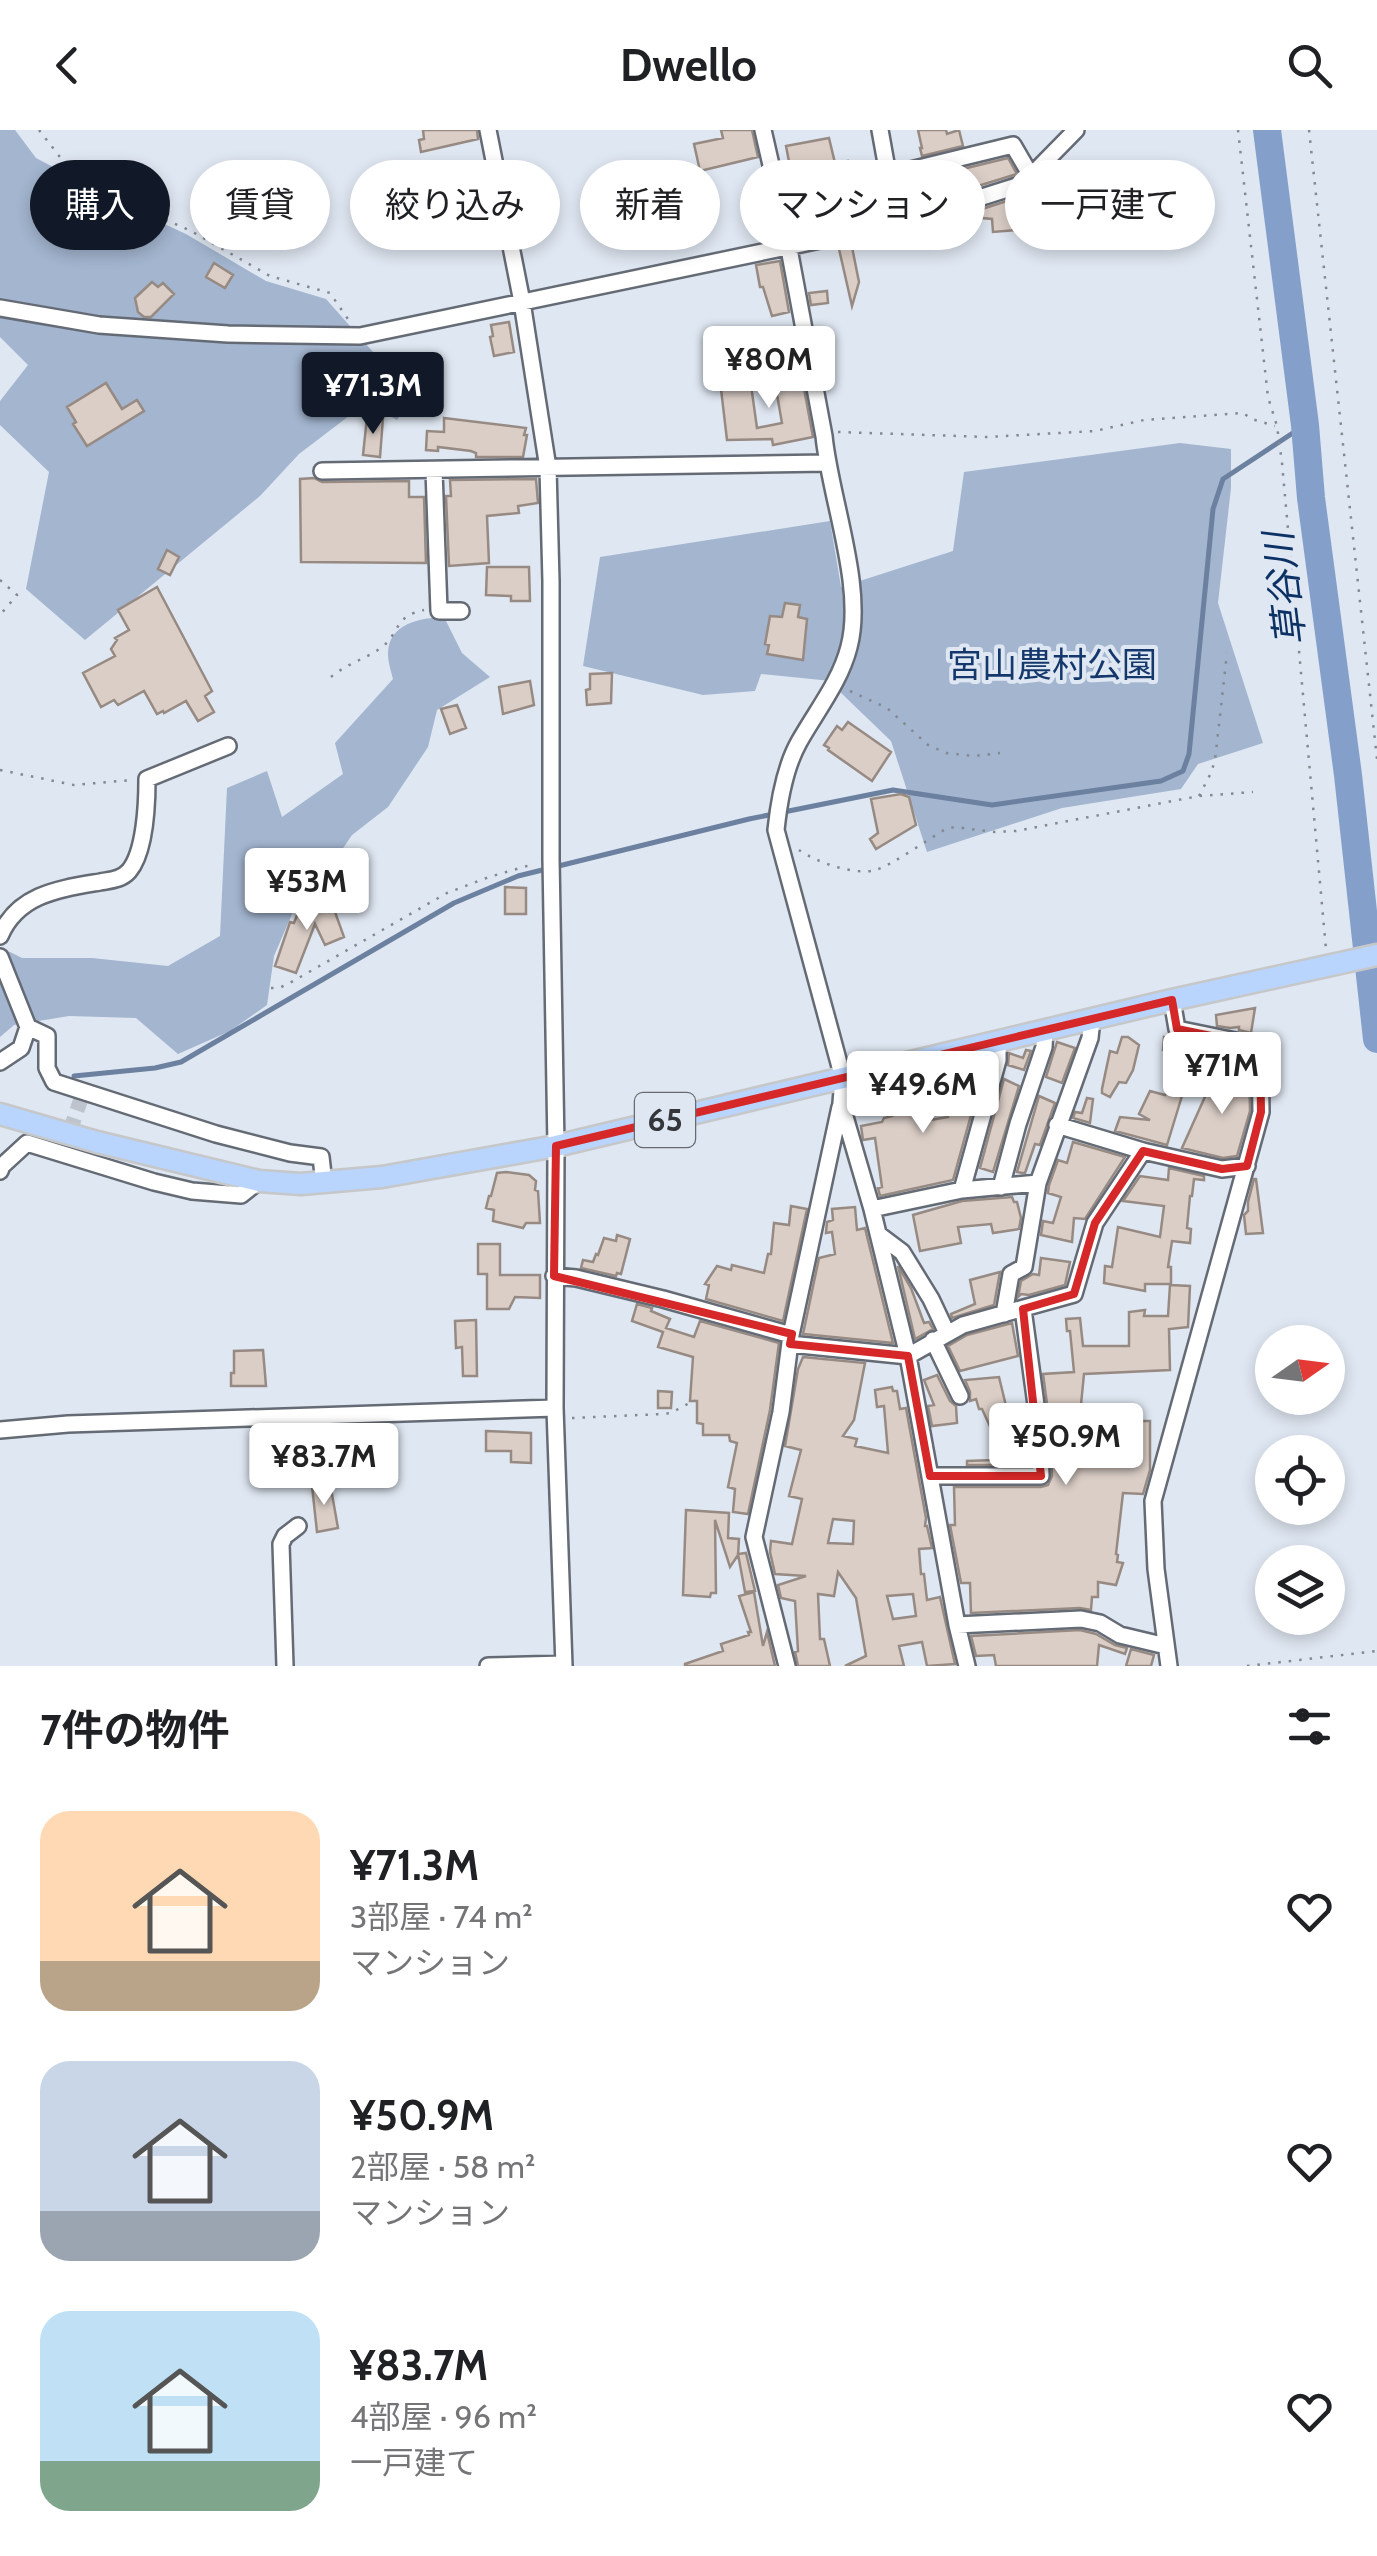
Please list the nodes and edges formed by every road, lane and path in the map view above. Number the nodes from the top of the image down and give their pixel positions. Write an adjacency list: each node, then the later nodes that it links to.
1 (39, 130): 17 (path)
2 (488, 130): 15 (street)
3 (763, 130): 8 (street)
4 (880, 130): 9 (street)
5 (1076, 130): 12 (street)
6 (1238, 130): 18 (path)
7 (1309, 130): 33 (path)
8 (770, 160)
9 (885, 160)
10 (952, 160): 11 (street)
11 (1021, 160)
12 (1047, 160)
13 (778, 250): 15 (street)
14 (788, 250): 19 (street)
15 (522, 302): 17 (street); 21 (street)
16 (0, 308): 17 (street)
17 (360, 336)
18 (1277, 426): 19 (path); 43 (path)
19 (824, 432): 20 (street)
20 (827, 463): 21 (street); 30 (street)
21 (548, 468): 22 (street); 39 (street)
22 (434, 470): 23 (street); 25 (street)
23 (322, 471)
24 (0, 580): 27 (path)
25 (439, 611): 26 (street); 29 (path)
26 (461, 611)
27 (0, 615)
28 (1227, 653): 37 (path)
29 (331, 677)
30 (835, 684): 32 (path); 38 (street)
31 (228, 746): 35 (street)
32 (1000, 753)
33 (1377, 759)
34 (0, 770): 35 (path)
35 (147, 779): 40 (street)
36 (1252, 792): 37 (path)
37 (1199, 796): 38 (path)
38 (780, 846): 51 (street)
39 (551, 859): 44 (path); 55 (street)
40 (0, 936)
41 (1377, 954): 43 (main road, 65)
42 (0, 957): 47 (street)
43 (1328, 966): 45 (main road, 65)
44 (270, 988)
45 (1172, 1000): 46 (main road, 65); 57 (street)
46 (1092, 1019): 48 (main road, 65); 54 (street)
47 (28, 1027): 50 (street); 60 (street)
48 (1044, 1030): 49 (main road, 65); 62 (street)
49 (998, 1042): 51 (main road, 65); 63 (street)
50 (0, 1062)
51 (843, 1078): 52 (street); 55 (main road, 65)
52 (840, 1103): 64 (street); 70 (street)
53 (0, 1114): 59 (main road, 65)
54 (1058, 1125): 56 (street); 61 (street)
55 (556, 1146): 60 (main road, 65); 66 (street)
56 (1142, 1151): 57 (street); 67 (street)
57 (1247, 1166): 79 (street)
58 (0, 1171): 59 (street)
59 (259, 1181): 60 (main road, 65)
60 (324, 1182)
61 (1038, 1184): 62 (street); 68 (street)
62 (1001, 1187): 63 (street)
63 (962, 1190): 64 (street)
64 (872, 1209): 65 (street)
65 (878, 1234): 69 (street); 71 (street)
66 (554, 1276): 70 (street); 74 (street)
67 (1023, 1309): 68 (street); 76 (street)
68 (1004, 1314): 69 (street)
69 (940, 1337): 71 (street); 72 (street)
70 (791, 1340): 71 (street); 85 (street)
71 (908, 1356): 76 (street)
72 (960, 1396)
73 (695, 1400): 74 (path)
74 (555, 1413): 75 (street); 82 (street)
75 (0, 1430)
76 (930, 1476): 78 (street)
77 (298, 1526): 83 (street)
78 (957, 1626): 79 (street); 86 (street)
79 (1166, 1646): 87 (street)
80 (1377, 1651): 81 (path)
81 (1311, 1659): 88 (path); 89 (path)
82 (564, 1665): 84 (street)
83 (286, 1666)
84 (488, 1666)
85 (787, 1666)
86 (966, 1666)
87 (1168, 1666)
88 (1247, 1666)
89 (1312, 1666)

